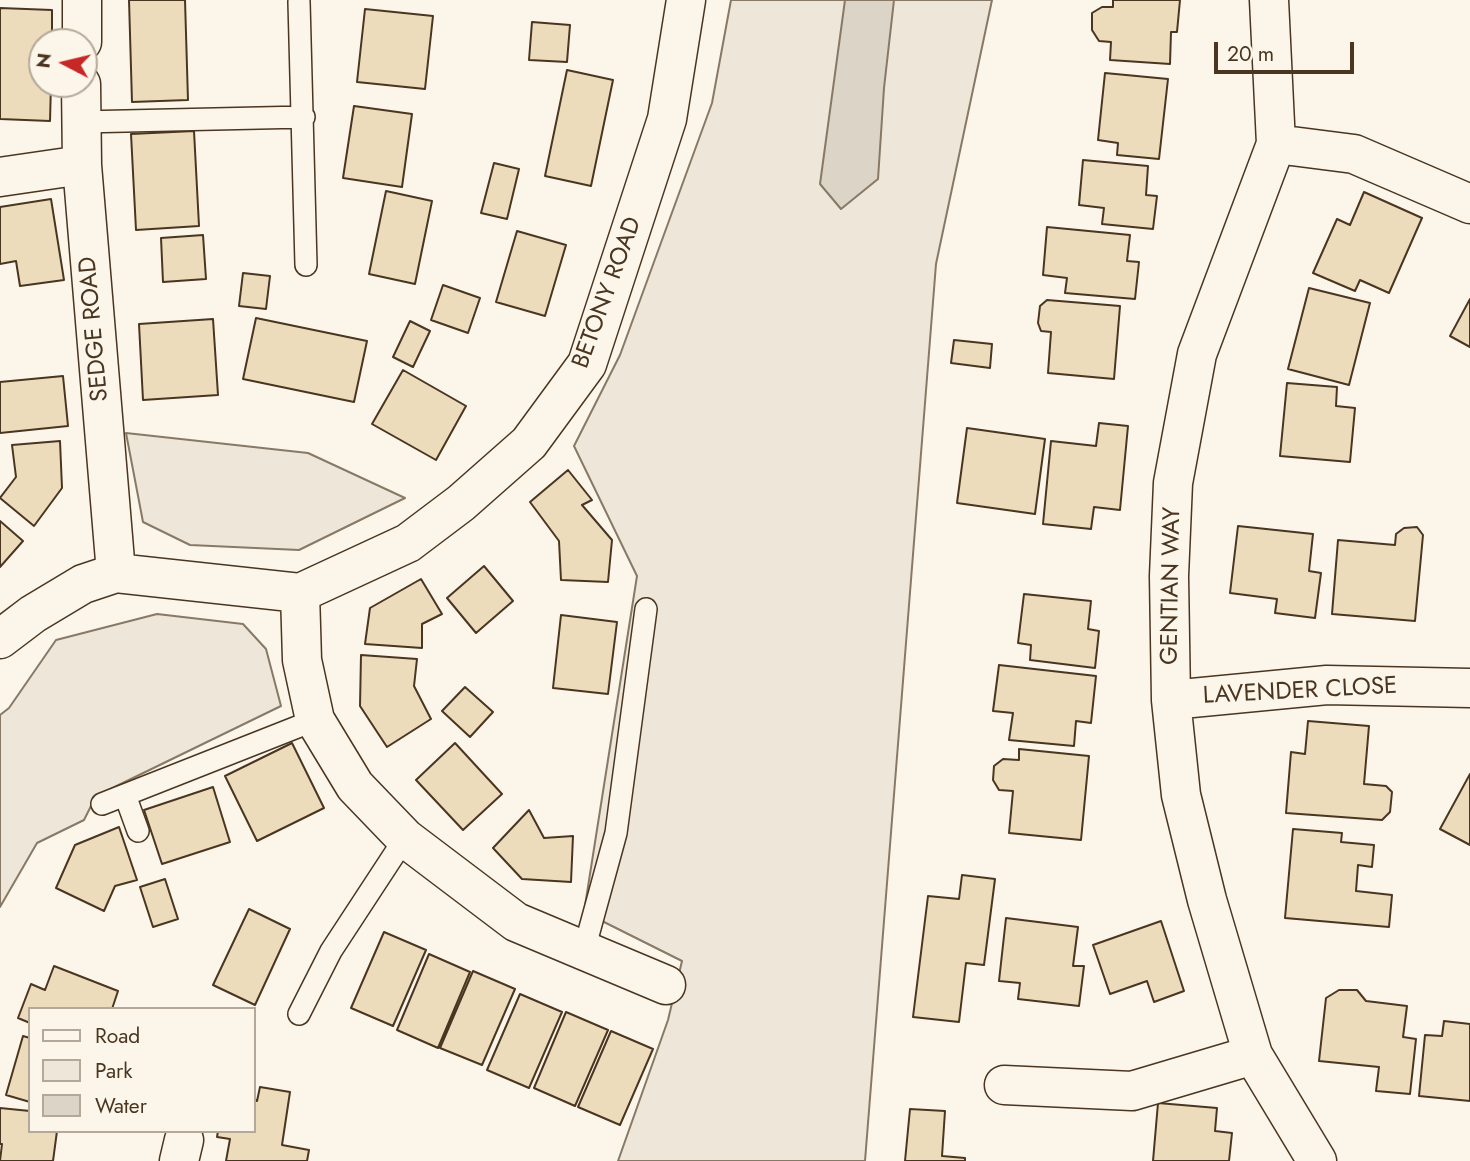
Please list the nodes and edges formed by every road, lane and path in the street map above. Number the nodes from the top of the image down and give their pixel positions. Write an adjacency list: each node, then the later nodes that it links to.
1 (82, 0): 5 (street)
2 (686, 0): 15 (street, BETONY ROAD)
3 (1269, 0): 9 (street, GENTIAN WAY)
4 (299, 2): 7 (lane)
5 (82, 28)
6 (81, 98): 8 (street, SEDGE ROAD)
7 (304, 117): 8 (lane); 13 (lane)
8 (81, 122): 10 (street, SEDGE ROAD)
9 (1276, 144): 12 (street); 19 (street, GENTIAN WAY)
10 (82, 165): 11 (street); 14 (street, SEDGE ROAD)
11 (0, 177)
12 (1470, 204)
13 (306, 265)
14 (116, 573): 15 (street); 17 (street)
15 (300, 593): 20 (street)
16 (646, 609): 25 (lane)
17 (0, 639)
18 (1470, 688): 19 (street, LAVENDER CLOSE)
19 (1171, 699): 28 (street, GENTIAN WAY)
20 (315, 720): 21 (lane); 24 (street)
21 (125, 795): 22 (lane); 23 (lane)
22 (102, 804)
23 (138, 831)
24 (405, 838): 25 (street); 27 (lane)
25 (584, 950): 26 (street)
26 (666, 985)
27 (299, 1014)
28 (1253, 1055): 29 (street); 30 (street, GENTIAN WAY)
29 (1004, 1086)
30 (1317, 1161)

